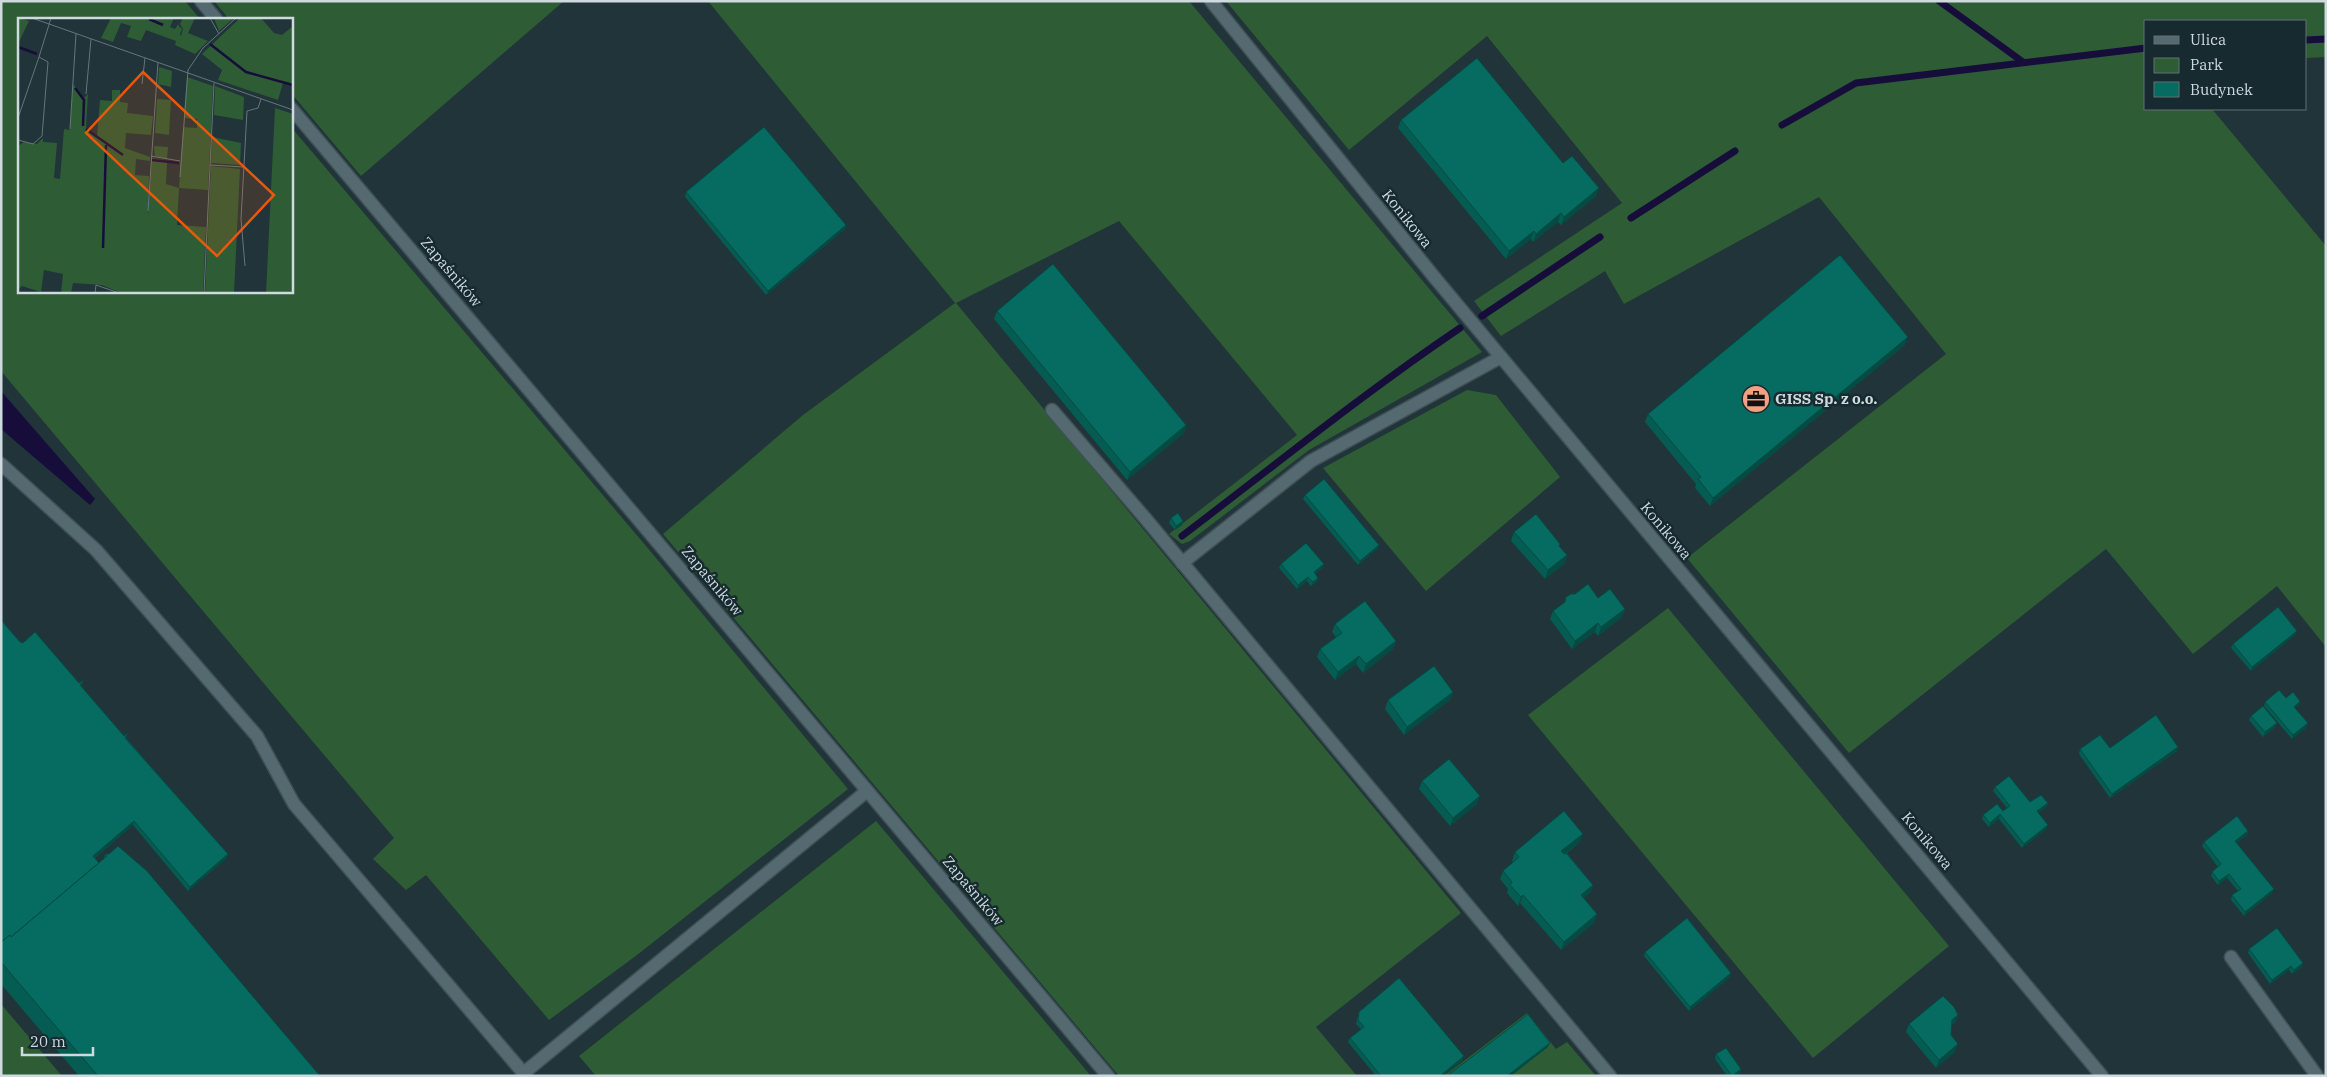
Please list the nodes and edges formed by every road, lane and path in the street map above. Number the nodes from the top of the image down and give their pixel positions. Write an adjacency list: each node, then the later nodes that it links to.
1 (201, 1): 3 (street)
2 (1212, 1): 5 (street, Konikowa)
3 (215, 18)
4 (292, 109): 9 (street, Zapaśników)
5 (1501, 357): 8 (street); 14 (street, Konikowa)
6 (1052, 410): 8 (street)
7 (1, 464): 11 (street)
8 (1182, 563): 13 (street)
9 (867, 791): 11 (street); 12 (street, Zapaśników)
10 (2231, 957): 15 (street)
11 (525, 1074)
12 (1108, 1076)
13 (1610, 1076)
14 (2102, 1076)
15 (2317, 1076)

